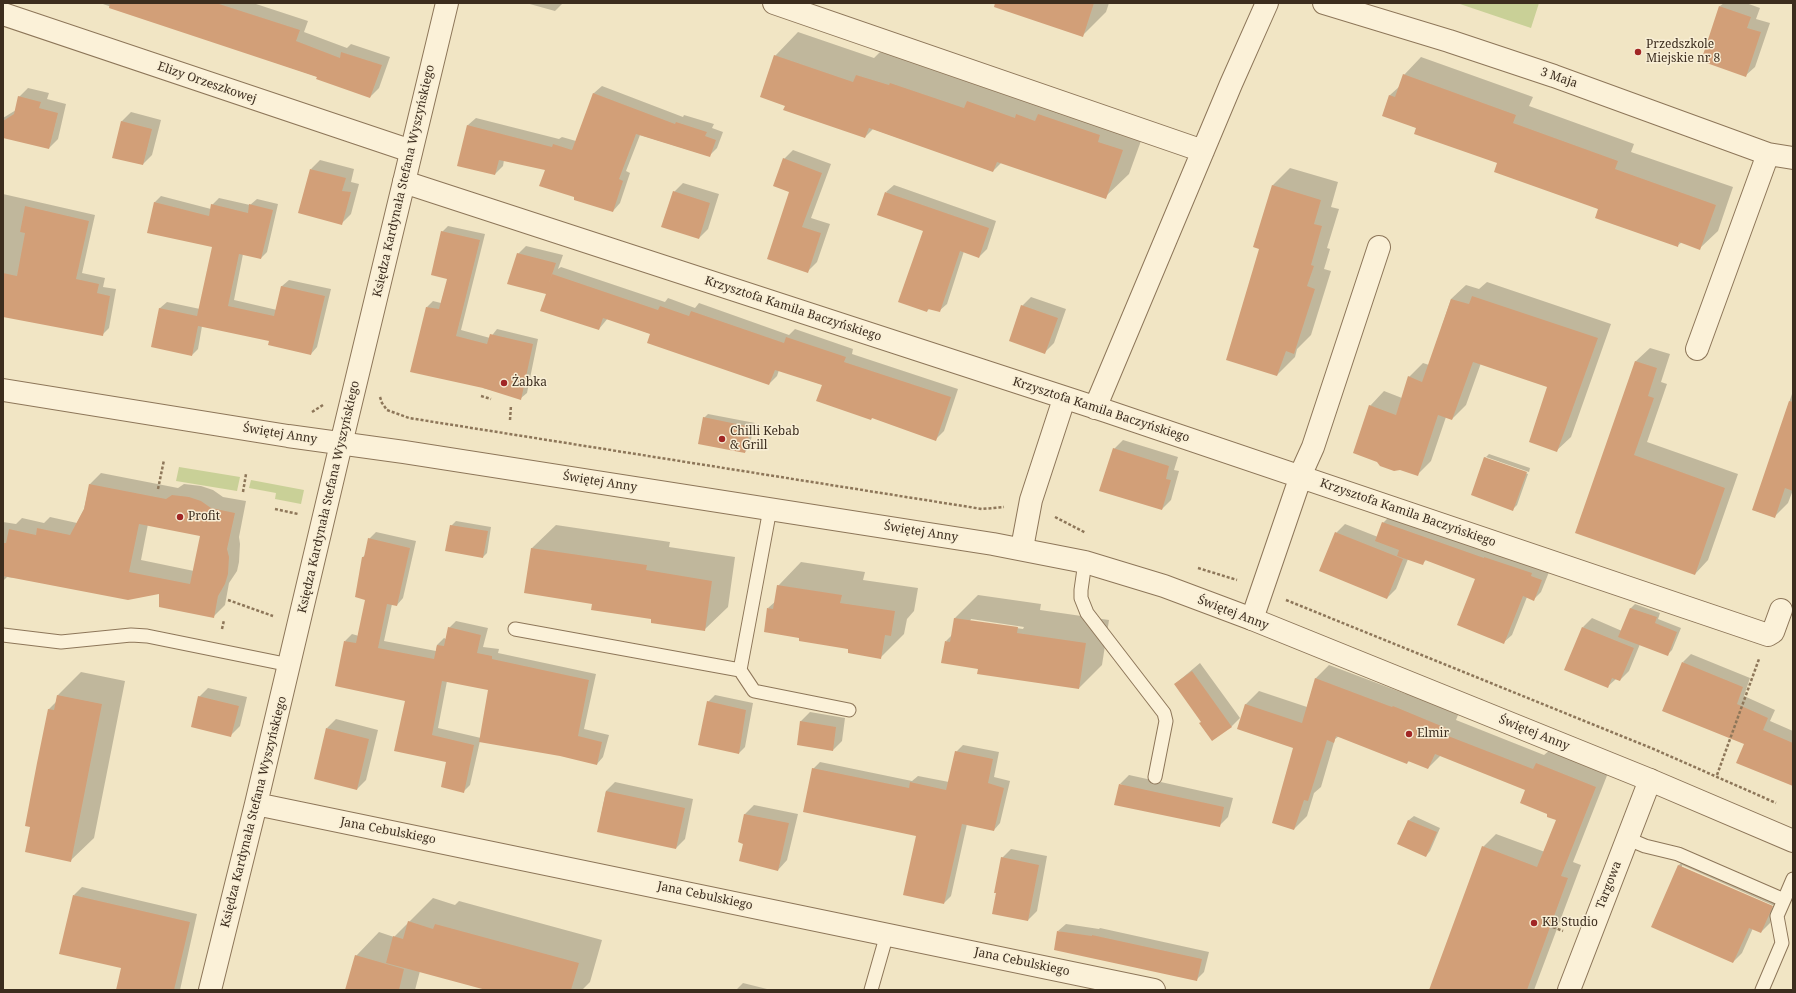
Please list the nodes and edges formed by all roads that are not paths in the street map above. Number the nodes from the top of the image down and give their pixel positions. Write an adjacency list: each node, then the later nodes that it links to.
1 (447, 3): 6 (street, Księdza Kardynała Stefana Wyszyńskiego)
2 (774, 3): 7 (street)
3 (1267, 3): 7 (street)
4 (1324, 3): 8 (street, 3 Maja)
5 (3, 14): 6 (street, Elizy Orzeszkowej)
6 (411, 151): 10 (street, Księdza Kardynała Stefana Wyszyńskiego)
7 (1203, 151): 15 (street)
8 (1768, 154): 9 (street, 3 Maja); 12 (street)
9 (1793, 158)
10 (404, 182): 14 (street, Krzysztofa Kamila Baczyńskiego); 16 (street, Księdza Kardynała Stefana Wyszyńskiego)
11 (1380, 247): 17 (street)
12 (1697, 349)
13 (3, 390): 16 (street, Świętej Anny)
14 (1064, 398): 15 (street, Krzysztofa Kamila Baczyńskiego); 19 (street)
15 (1095, 408): 17 (street, Krzysztofa Kamila Baczyńskiego)
16 (342, 444): 18 (street, Świętej Anny); 25 (street, Księdza Kardynała Stefana Wyszyńskiego)
17 (1301, 476): 21 (street, Krzysztofa Kamila Baczyńskiego); 22 (street)
18 (770, 509): 19 (street, Świętej Anny); 26 (lane)
19 (1022, 548): 20 (street, Świętej Anny)
20 (1085, 562): 22 (street, Świętej Anny); 28 (lane)
21 (1781, 610)
22 (1252, 619): 29 (street, Świętej Anny)
23 (515, 629): 26 (lane)
24 (3, 635): 25 (lane)
25 (290, 665): 30 (street, Księdza Kardynała Stefana Wyszyńskiego)
26 (740, 670): 27 (lane)
27 (850, 710)
28 (1155, 777)
29 (1650, 780): 31 (street, Targowa); 32 (street, Świętej Anny)
30 (256, 804): 35 (street, Jana Cebulskiego); 36 (street, Księdza Kardynała Stefana Wyszyńskiego)
31 (1626, 838): 34 (lane); 39 (street, Targowa)
32 (1793, 841)
33 (1793, 879): 34 (lane)
34 (1784, 900): 40 (lane)
35 (888, 934): 37 (lane); 38 (street, Jana Cebulskiego)
36 (210, 990)
37 (872, 990)
38 (1154, 990)
39 (1569, 990)
40 (1762, 990)

